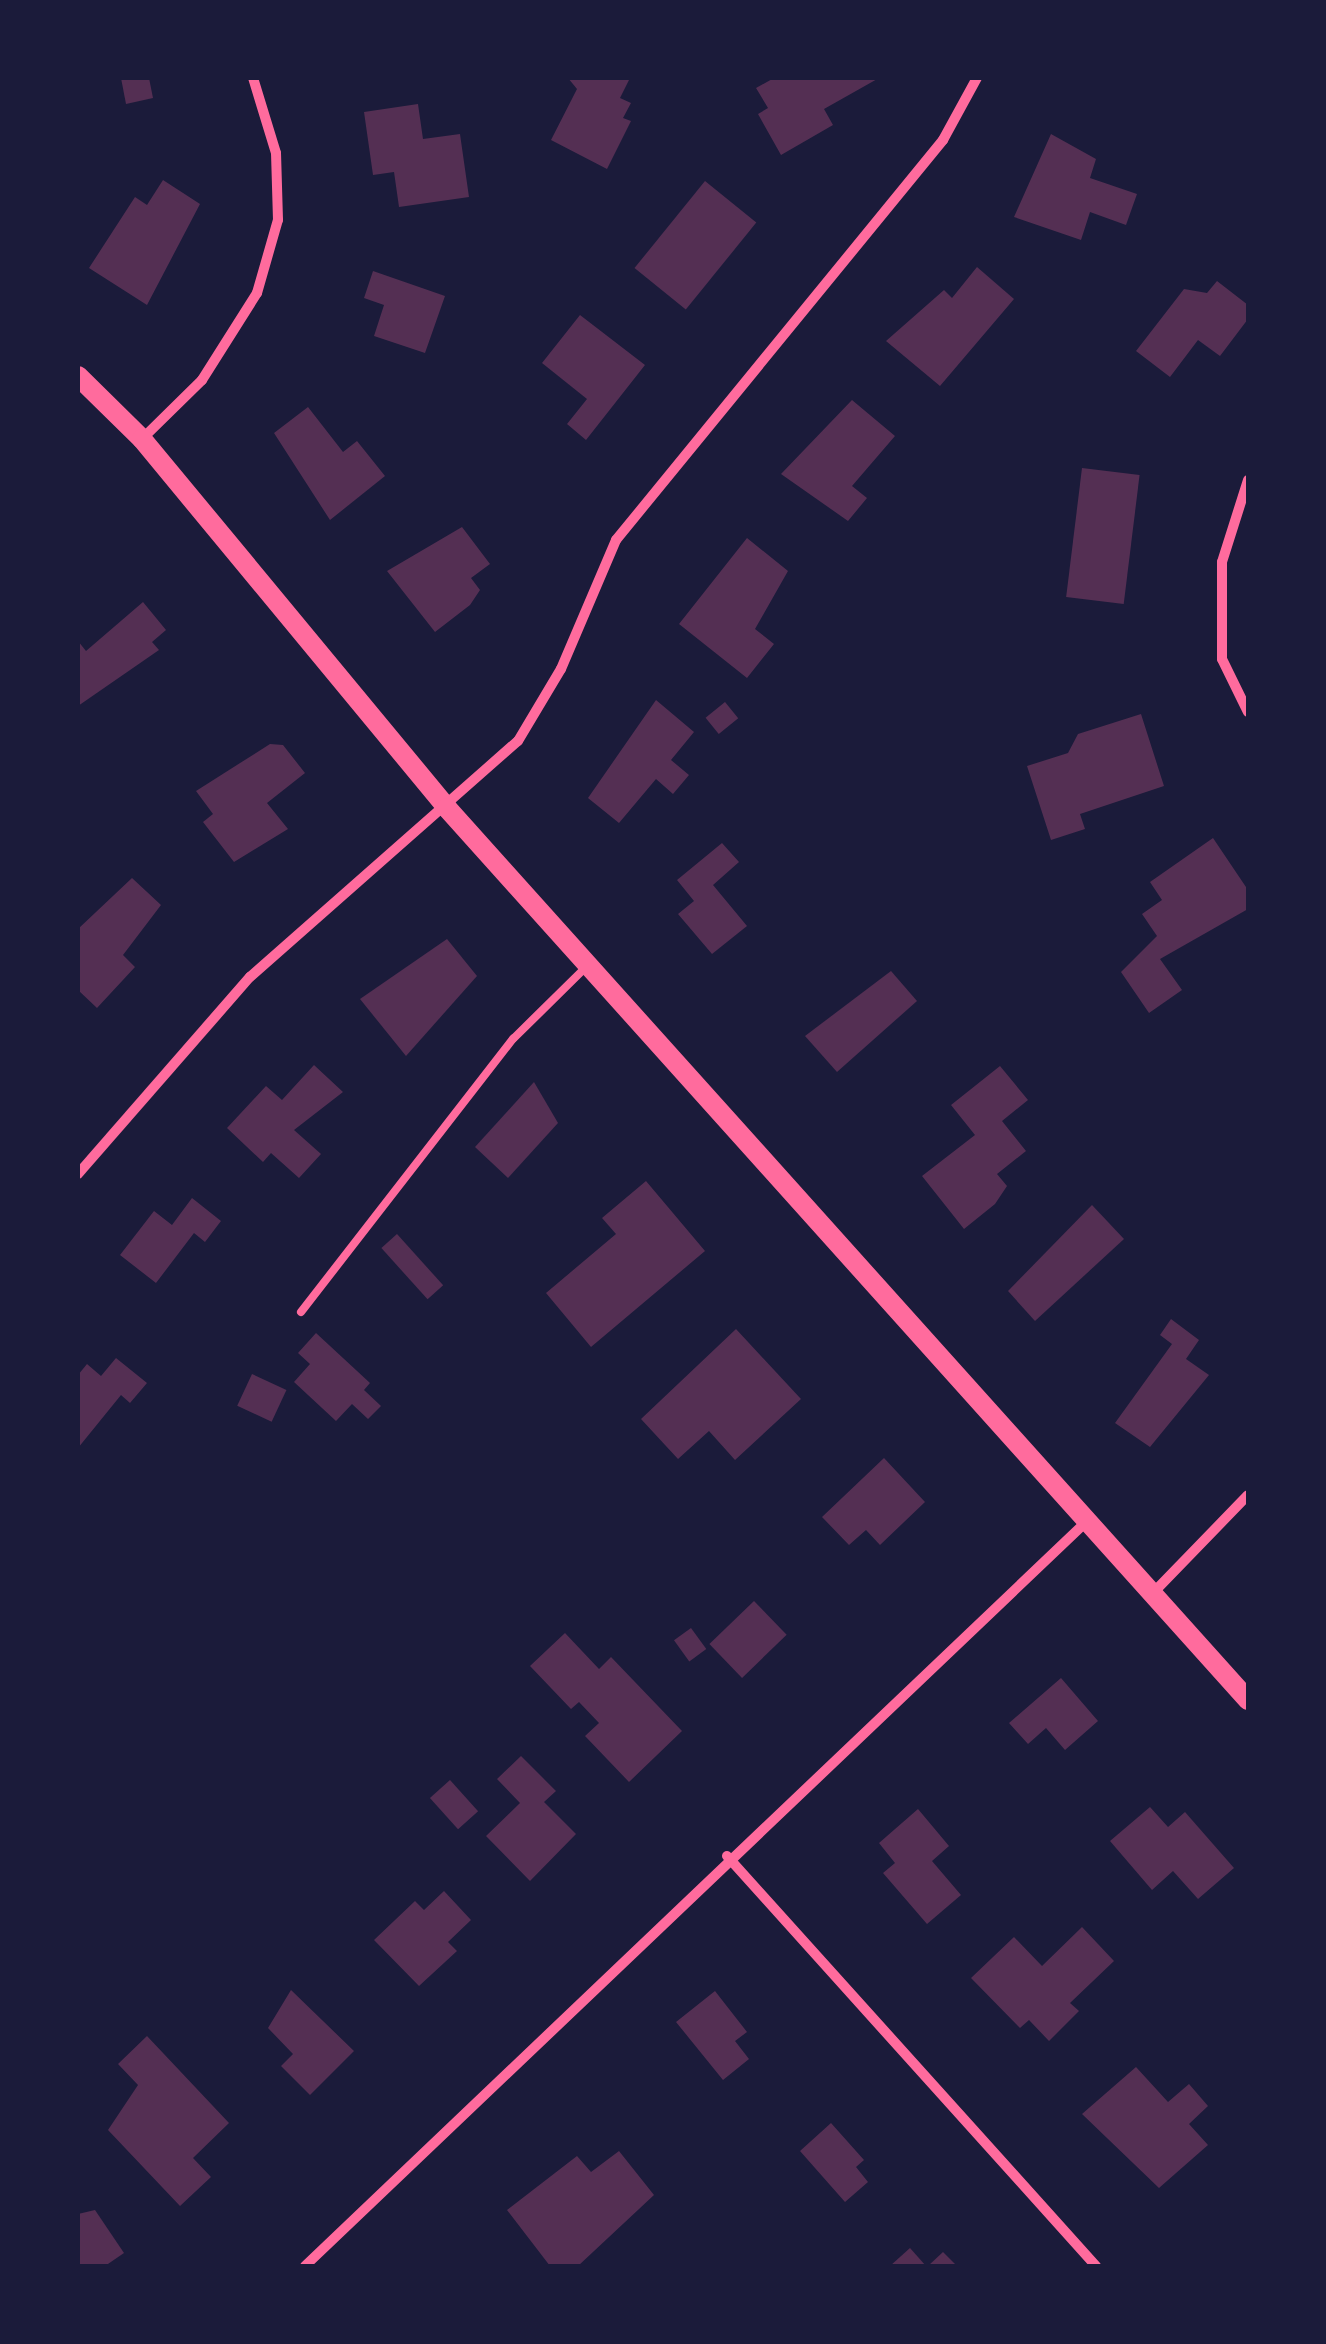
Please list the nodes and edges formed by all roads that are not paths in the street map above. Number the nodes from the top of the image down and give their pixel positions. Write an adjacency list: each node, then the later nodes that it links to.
1 (253, 78): 4 (street)
2 (976, 78): 7 (street)
3 (78, 376): 4 (main road)
4 (142, 439): 7 (main road)
5 (1248, 480): 6 (street)
6 (1248, 712)
7 (447, 808): 8 (main road); 9 (street)
8 (588, 965): 10 (lane); 12 (main road)
9 (78, 1174)
10 (301, 1312)
11 (1248, 1496): 13 (street)
12 (1088, 1520): 13 (main road); 15 (street)
13 (1152, 1594): 14 (main road)
14 (1248, 1700)
15 (728, 1856): 16 (street); 17 (street)
16 (305, 2266)
17 (1096, 2266)

